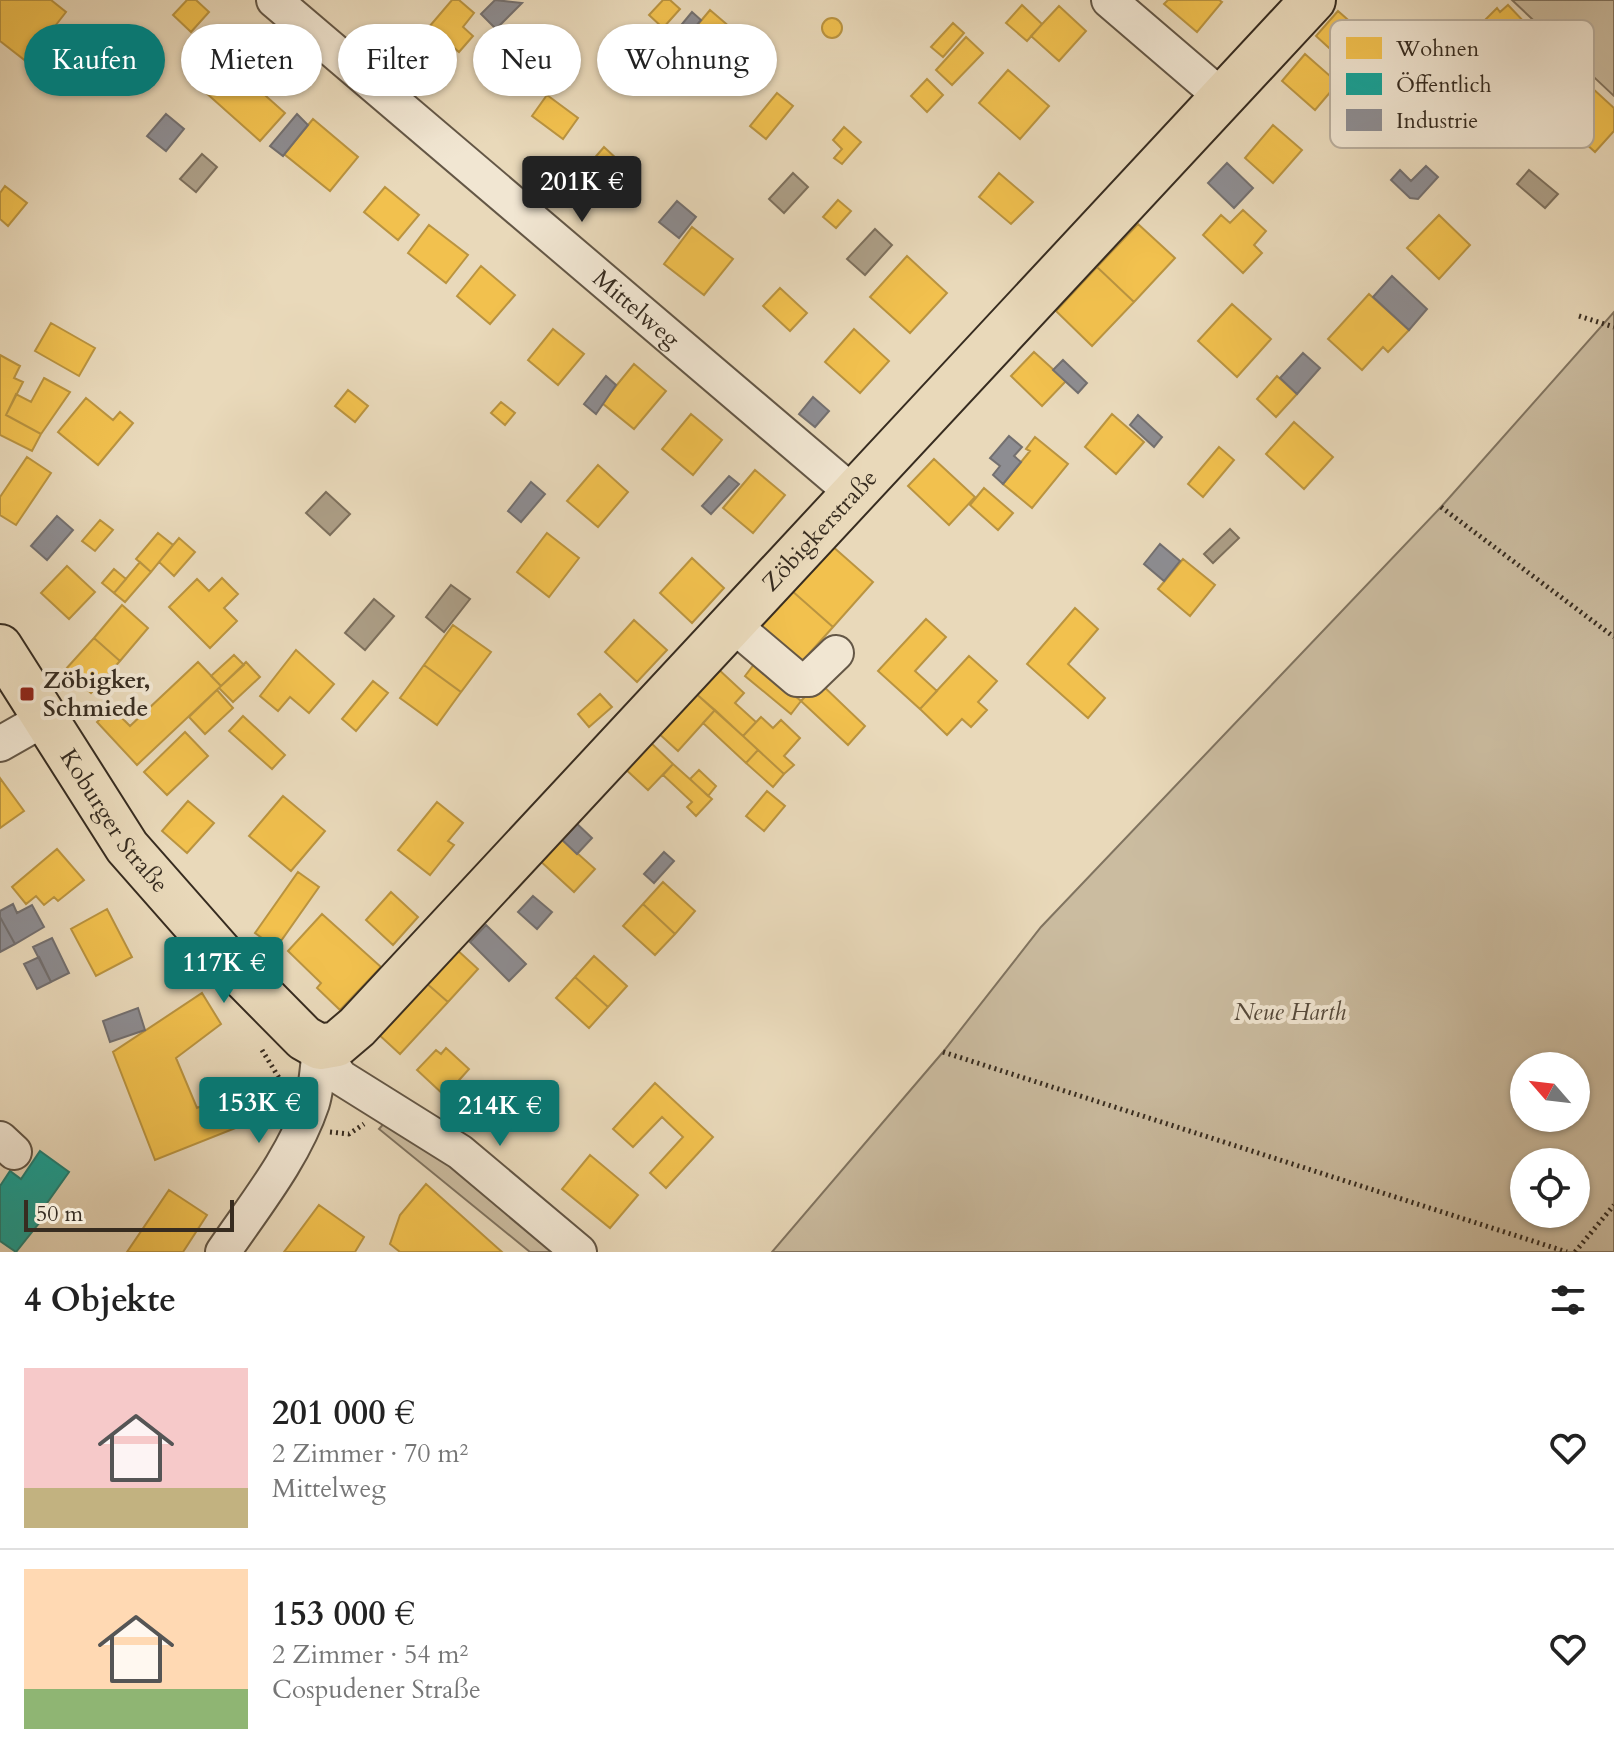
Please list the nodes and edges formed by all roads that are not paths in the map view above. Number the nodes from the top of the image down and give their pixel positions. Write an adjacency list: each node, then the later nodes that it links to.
1 (274, 0): 5 (street, Mittelweg)
2 (1109, 0): 4 (street)
3 (1313, 0): 4 (main road, Zöbigkerstraße)
4 (1222, 97): 5 (main road, Zöbigkerstraße)
5 (853, 493): 6 (main road, Zöbigkerstraße)
6 (731, 623): 8 (street); 11 (main road, Zöbigkerstraße)
7 (0, 647): 9 (main road, Koburger Straße)
8 (836, 653)
9 (44, 719): 10 (street); 11 (main road, Koburger Straße)
10 (0, 744)
11 (320, 1047): 12 (street); 13 (street, Koburger Straße)
12 (229, 1248)
13 (579, 1252)

